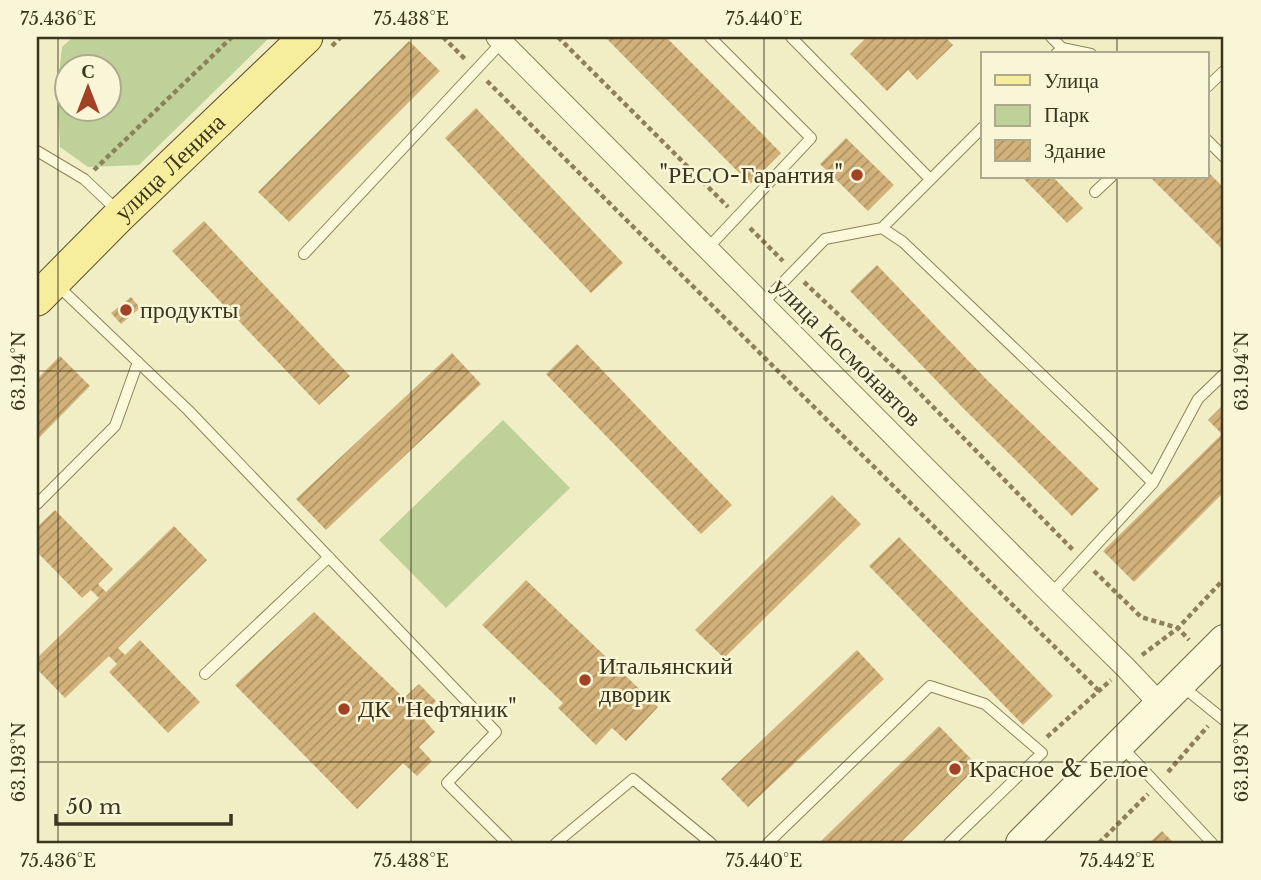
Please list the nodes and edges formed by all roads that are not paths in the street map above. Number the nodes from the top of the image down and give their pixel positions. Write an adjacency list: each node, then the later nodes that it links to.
1 (306, 37): 16 (main road, улица Ленина)
2 (710, 37): 18 (lane)
3 (791, 37): 14 (lane)
4 (1051, 37): 6 (lane)
5 (500, 40): 18 (street, улица Космонавтов); 19 (lane)
6 (1059, 51)
7 (1224, 71): 8 (lane)
8 (1208, 86)
9 (981, 129): 14 (lane)
10 (1208, 141): 12 (lane)
11 (37, 151): 16 (lane)
12 (1224, 157)
13 (1110, 178): 15 (lane)
14 (930, 179): 17 (lane)
15 (1096, 192)
16 (121, 214): 20 (main road, улица Ленина)
17 (882, 228): 21 (lane); 24 (lane)
18 (707, 249): 21 (street, улица Космонавтов)
19 (304, 254)
20 (45, 290): 22 (lane)
21 (762, 304): 27 (street, улица Космонавтов)
22 (138, 362): 25 (lane); 26 (lane)
23 (1224, 373): 24 (lane)
24 (1153, 483): 27 (lane)
25 (37, 504)
26 (329, 557): 29 (lane); 33 (lane)
27 (1051, 594): 30 (street, улица Космонавтов)
28 (1224, 640): 30 (street)
29 (205, 674)
30 (1170, 694): 31 (lane); 32 (street)
31 (1224, 720)
32 (1120, 745): 38 (street); 39 (lane)
33 (508, 843)
34 (556, 843): 35 (lane)
35 (711, 843)
36 (768, 843): 37 (lane)
37 (949, 843)
38 (1021, 843)
39 (1212, 843)

